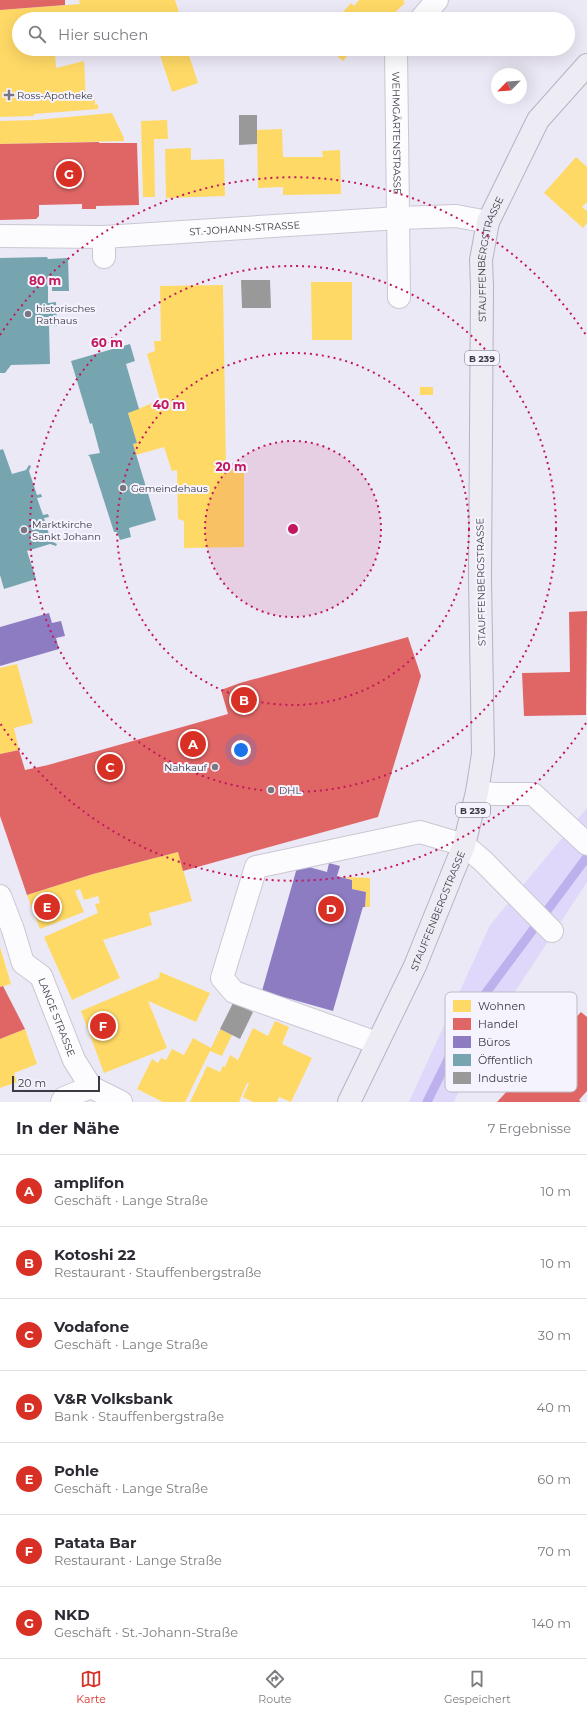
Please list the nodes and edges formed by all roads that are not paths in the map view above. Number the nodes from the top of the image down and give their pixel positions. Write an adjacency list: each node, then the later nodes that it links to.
1 (437, 0): 2 (street)
2 (427, 12)
3 (396, 56): 5 (street, WEHMGÄRTENSTRASSE)
4 (587, 66): 6 (main road, STAUFFENBERGSTRASSE / B 239)
5 (400, 218): 6 (street, ST.-JOHANN-STRASSE); 7 (street, ST.-JOHANN-STRASSE); 8 (street, WEHMGÄRTENSTRASSE)
6 (488, 222): 9 (main road, STAUFFENBERGSTRASSE / B 239)
7 (0, 236)
8 (399, 298)
9 (477, 792): 10 (street); 11 (main road, STAUFFENBERGSTRASSE / B 239)
10 (586, 844)
11 (464, 845): 13 (street); 14 (main road, STAUFFENBERGSTRASSE / B 239); 14 (street)
12 (3, 896): 15 (street, LANGE STRASSE)
13 (552, 931)
14 (377, 1043): 18 (main road, STAUFFENBERGSTRASSE / B 239)
15 (91, 1087): 16 (street); 17 (street)
16 (62, 1102)
17 (121, 1102)
18 (349, 1102)

